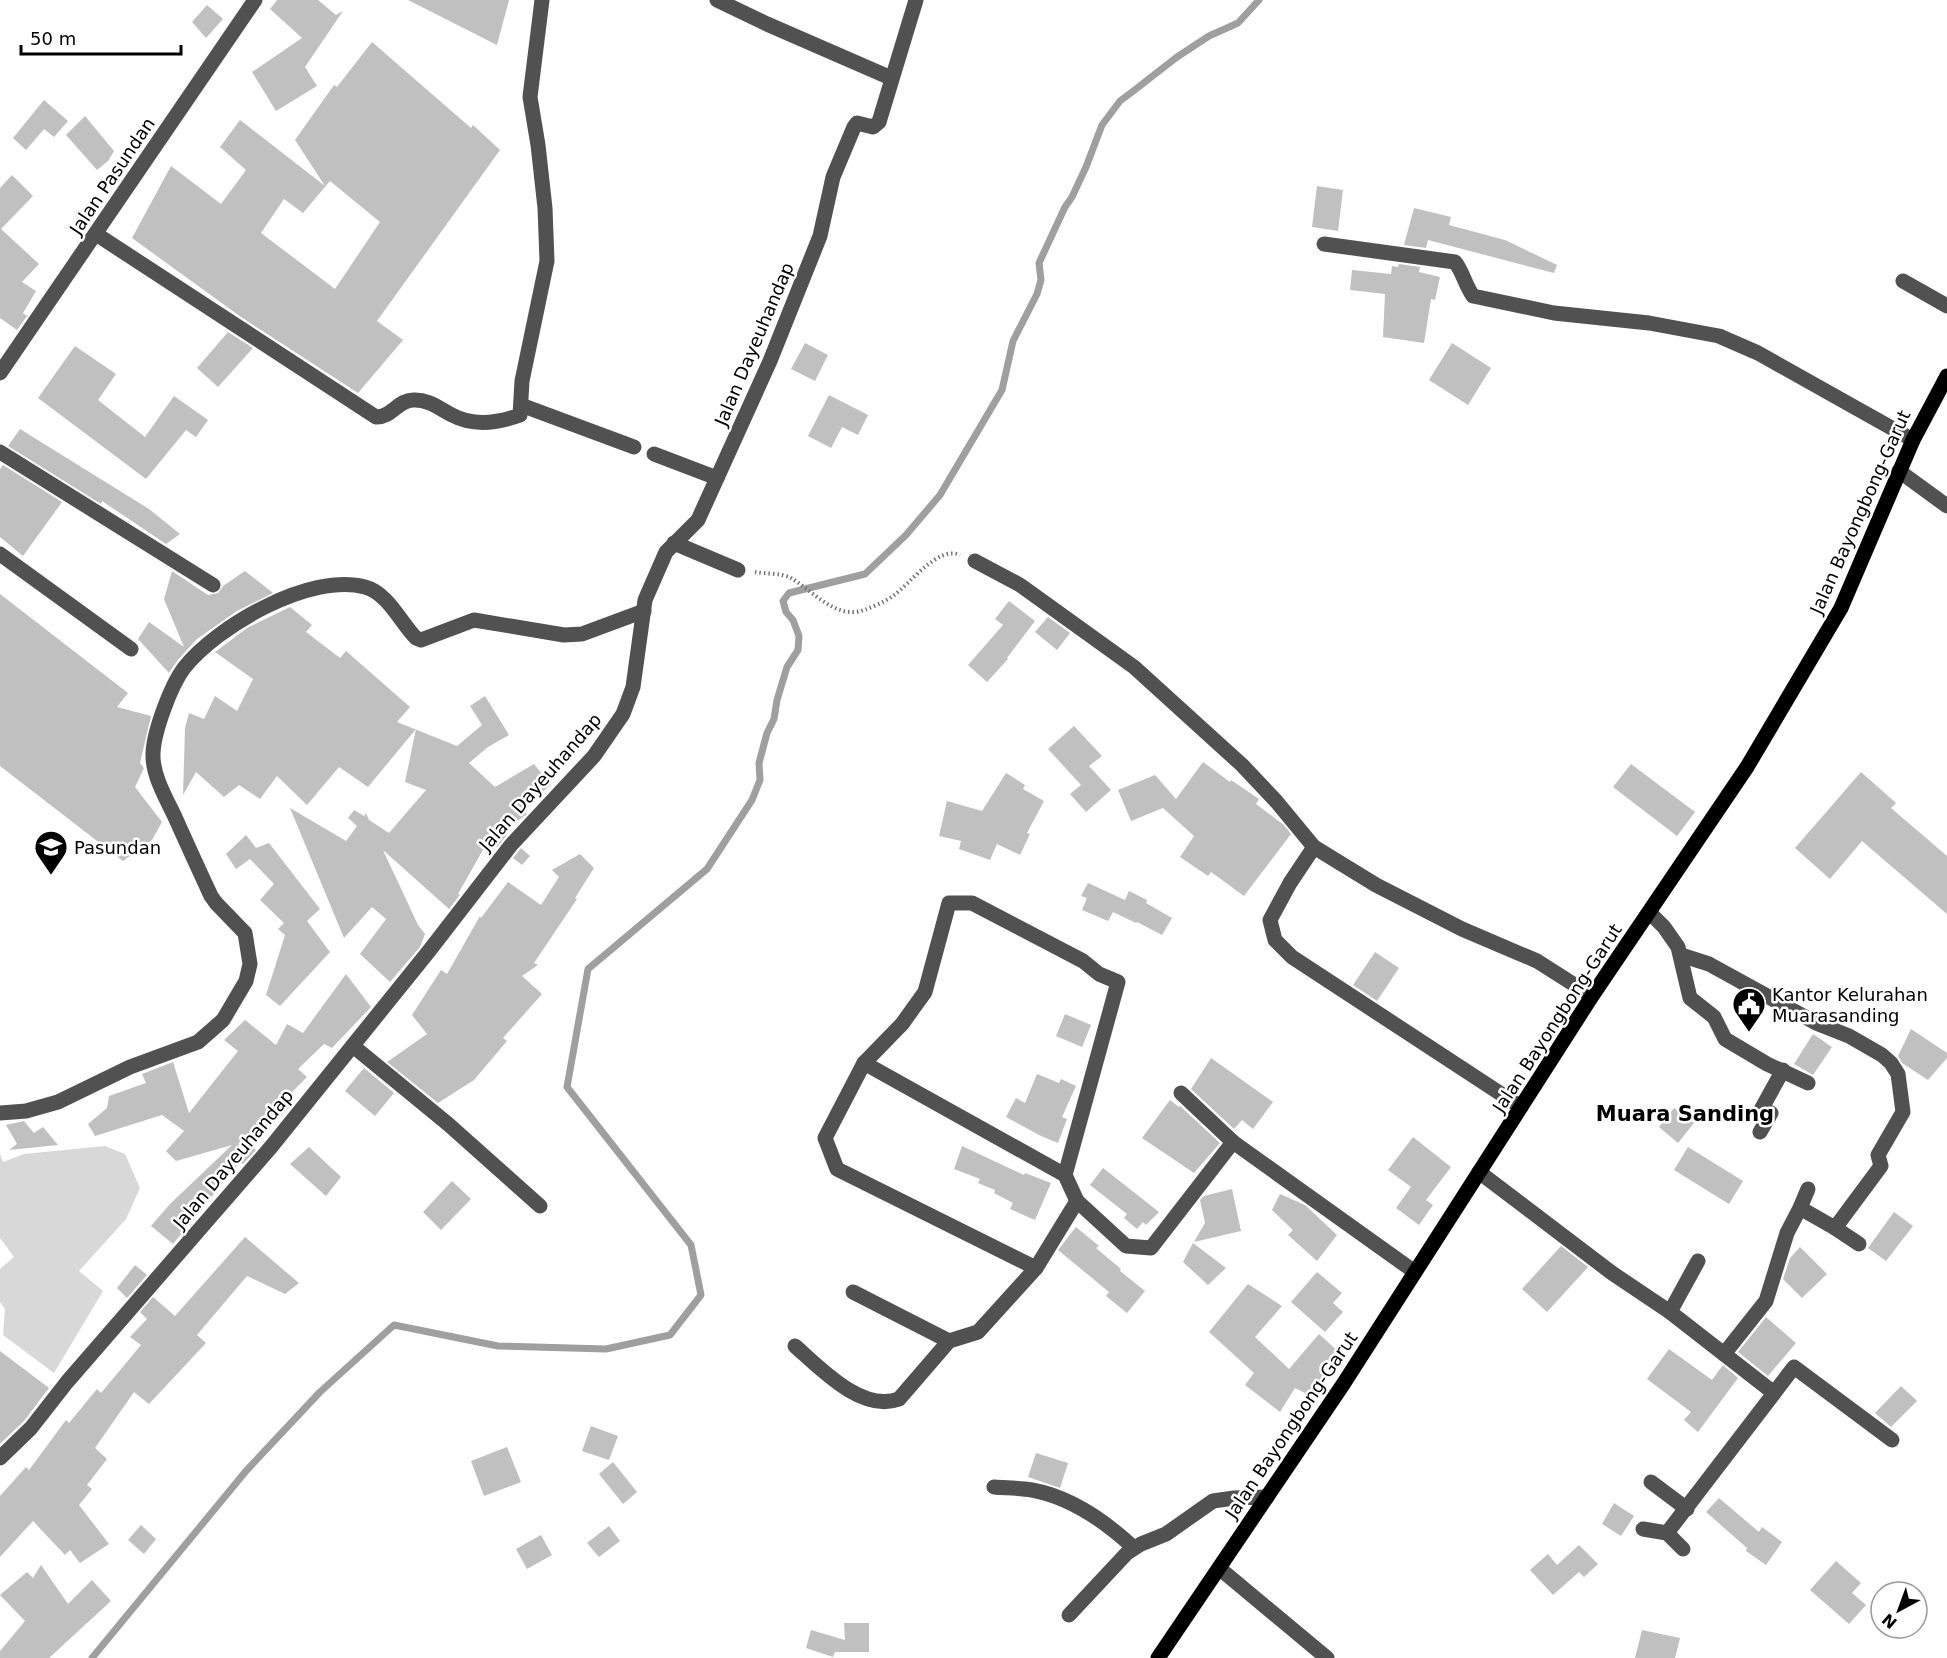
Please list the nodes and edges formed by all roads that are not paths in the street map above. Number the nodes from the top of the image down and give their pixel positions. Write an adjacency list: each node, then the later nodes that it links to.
1 (255, 0): 6 (street, Jalan Pasundan)
2 (542, 0): 12 (street)
3 (717, 0): 5 (street)
4 (916, 0): 5 (street, Jalan Dayeuhandap)
5 (891, 78): 18 (street, Jalan Dayeuhandap)
6 (96, 234): 10 (street, Jalan Pasundan); 12 (street)
7 (1324, 244): 13 (street)
8 (1903, 281): 9 (street)
9 (1947, 306)
10 (0, 373)
11 (1947, 376): 13 (main road, Jalan Bayongbong-Garut)
12 (521, 405): 14 (street)
13 (1913, 440): 17 (main road, Jalan Bayongbong-Garut)
14 (634, 447)
15 (0, 452): 24 (street)
16 (654, 454): 18 (street)
17 (1899, 471): 19 (street); 28 (main road, Jalan Bayongbong-Garut)
18 (717, 478): 20 (street, Jalan Dayeuhandap)
19 (1947, 506)
20 (670, 548): 23 (street); 25 (street, Jalan Dayeuhandap)
21 (0, 554): 26 (street)
22 (975, 561): 27 (street)
23 (738, 570)
24 (213, 585)
25 (644, 605): 31 (street, Jalan Dayeuhandap); 37 (street)
26 (131, 649)
27 (1314, 847): 30 (street); 36 (street)
28 (1650, 913): 29 (street); 30 (main road, Jalan Bayongbong-Garut)
29 (1681, 955): 33 (street); 46 (street)
30 (1592, 996): 36 (main road, Jalan Bayongbong-Garut)
31 (353, 1046): 44 (street); 58 (street, Jalan Dayeuhandap)
32 (864, 1063): 41 (street); 41 (street); 49 (street)
33 (1783, 1070): 34 (street); 38 (street)
34 (1808, 1083)
35 (1181, 1093): 39 (street)
36 (1521, 1107): 40 (main road, Jalan Bayongbong-Garut)
37 (0, 1113)
38 (1760, 1132)
39 (1233, 1142): 43 (street); 50 (street)
40 (1479, 1172): 50 (main road, Jalan Bayongbong-Garut); 52 (street)
41 (1065, 1175): 43 (street)
42 (1808, 1189): 45 (street)
43 (1077, 1201): 49 (street)
44 (540, 1206)
45 (1800, 1208): 46 (street); 55 (street)
46 (1835, 1228): 47 (street)
47 (1859, 1244)
48 (1698, 1261): 52 (street)
49 (1036, 1268): 53 (street)
50 (1415, 1272): 61 (main road, Jalan Bayongbong-Garut)
51 (853, 1292): 53 (street)
52 (1670, 1312): 55 (street)
53 (949, 1341): 54 (street)
54 (795, 1346)
55 (1724, 1354): 56 (street)
56 (1774, 1393): 57 (street); 62 (street)
57 (1893, 1440)
58 (0, 1458)
59 (1651, 1482): 62 (street)
60 (994, 1487): 65 (street)
61 (1267, 1497): 65 (street); 67 (main road, Jalan Bayongbong-Garut)
62 (1687, 1509): 64 (street)
63 (1643, 1529): 64 (street)
64 (1667, 1533): 66 (street)
65 (1134, 1548): 68 (street)
66 (1683, 1549)
67 (1219, 1568): 69 (main road, Jalan Bayongbong-Garut); 70 (street)
68 (1069, 1616)
69 (1158, 1658)
70 (1327, 1658)

